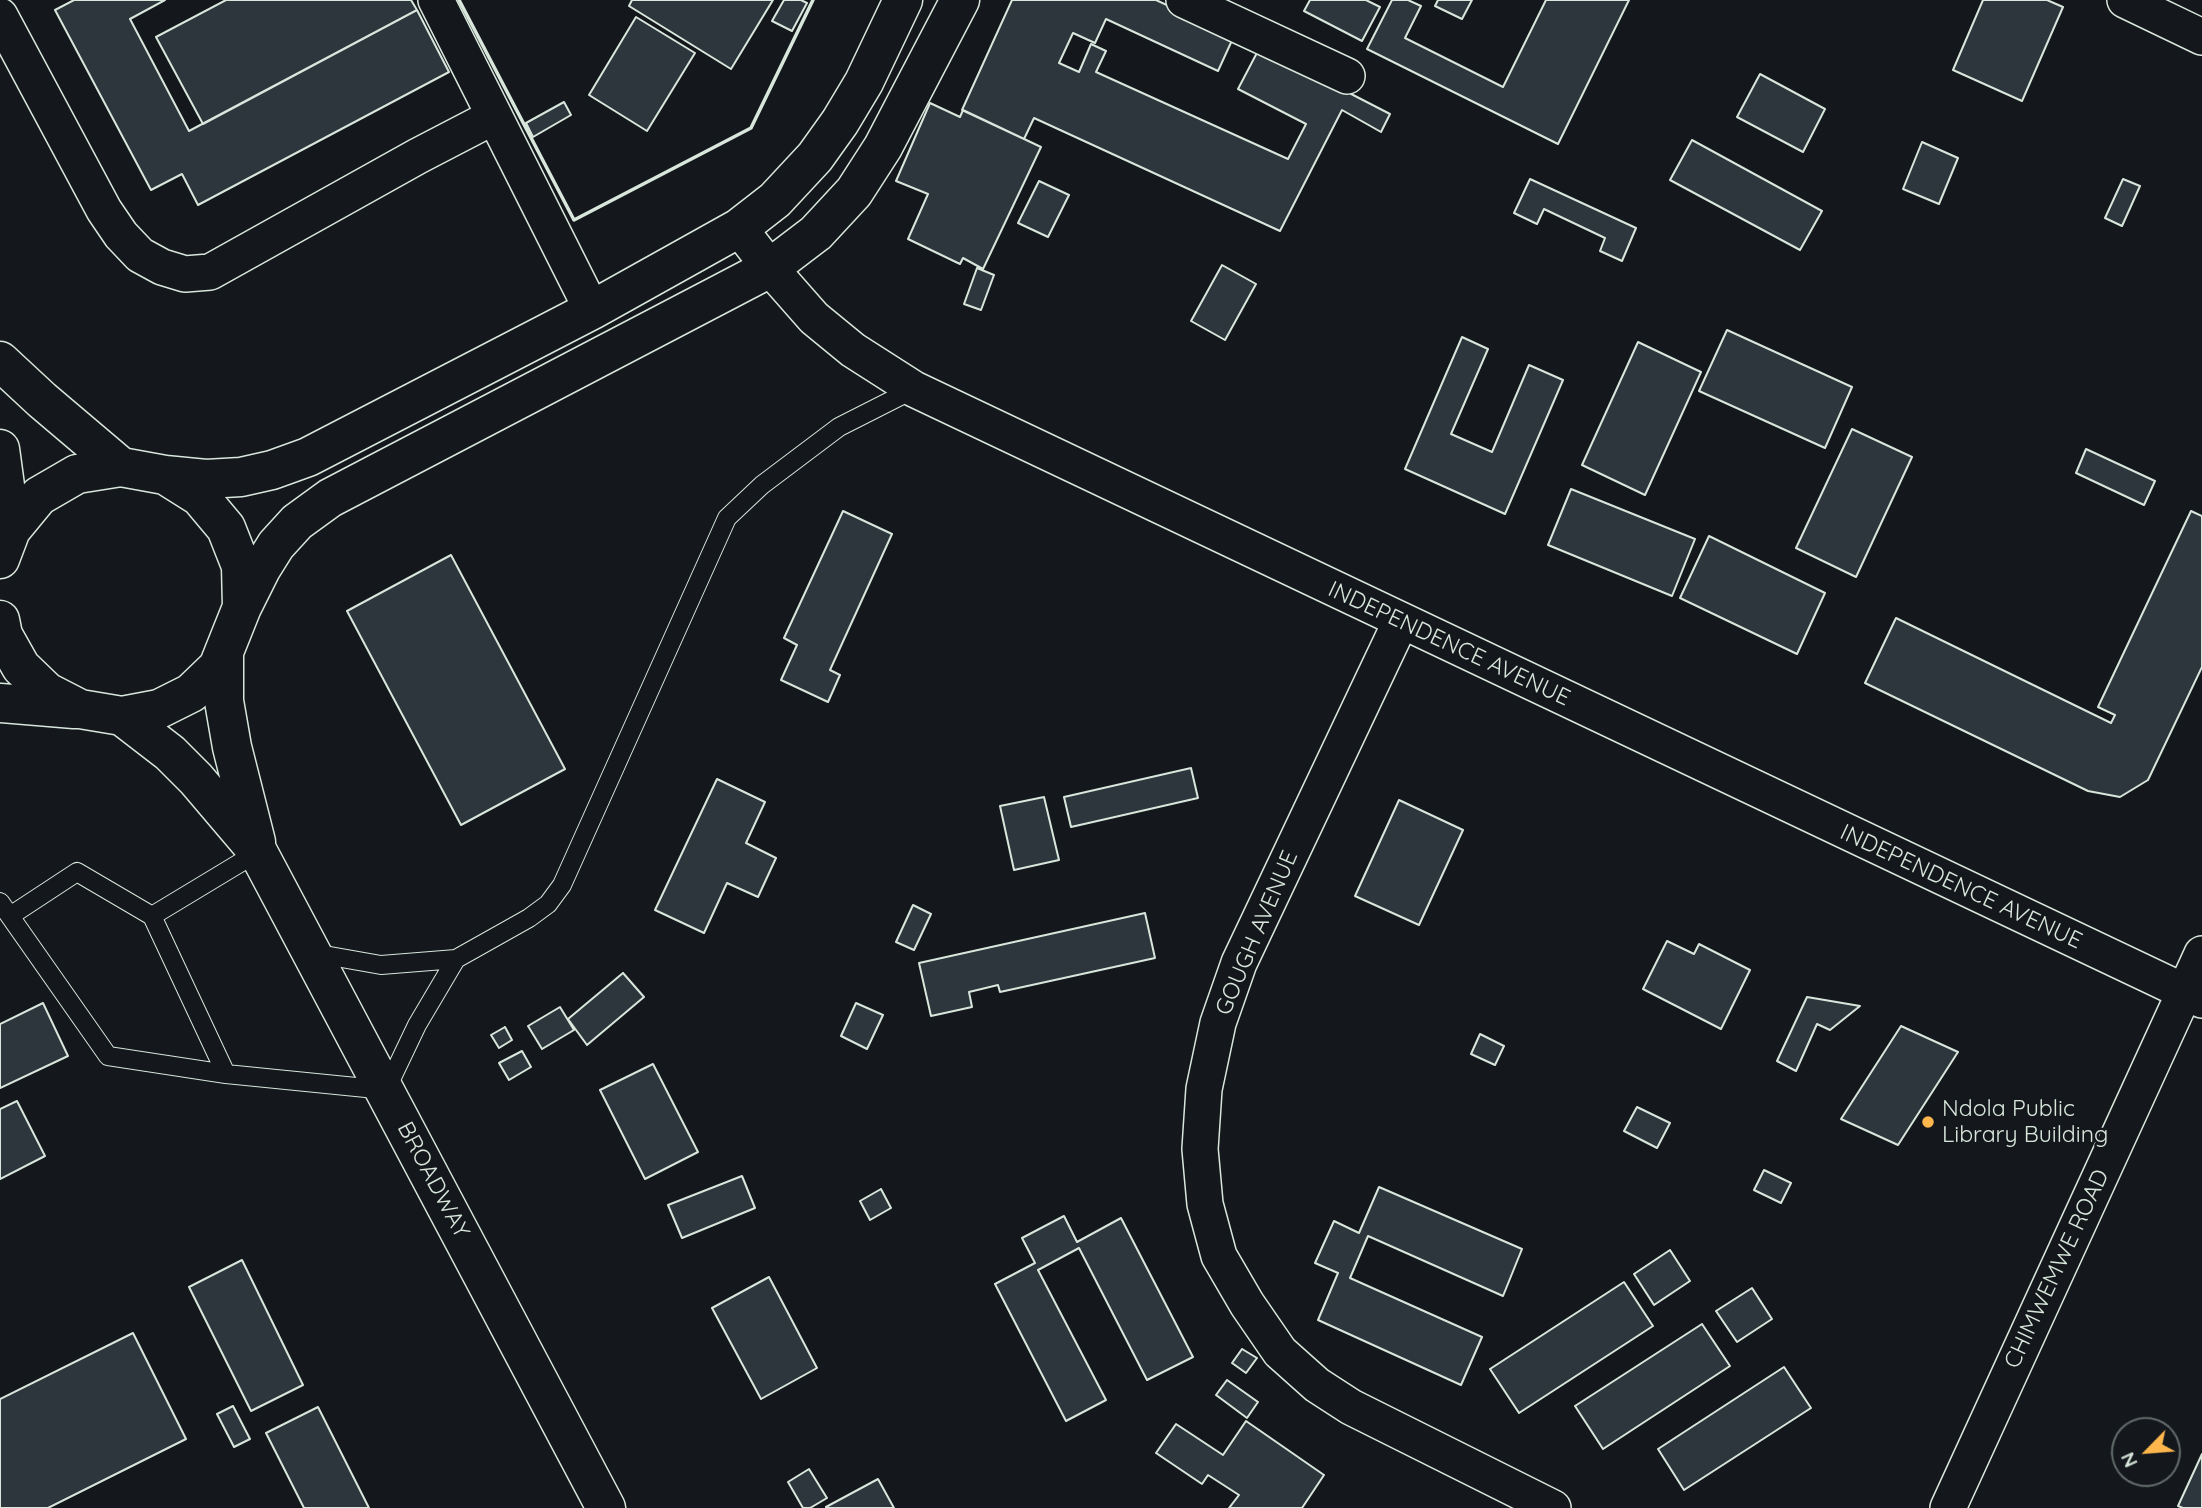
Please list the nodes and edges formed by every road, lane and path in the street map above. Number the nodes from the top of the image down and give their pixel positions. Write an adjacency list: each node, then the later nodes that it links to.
1 (436, 0): 9 (street)
2 (903, 0): 10 (main road)
3 (960, 0): 11 (main road)
4 (1184, 0): 8 (street)
5 (2125, 0): 7 (street)
6 (0, 16): 9 (street)
7 (2202, 37)
8 (1347, 76)
9 (493, 117): 12 (street)
10 (739, 228): 11 (street, INDEPENDENCE AVENUE); 12 (main road)
11 (770, 268): 14 (street, INDEPENDENCE AVENUE); 19 (main road)
12 (592, 310): 17 (main road)
13 (0, 361): 16 (main road)
14 (914, 389): 21 (street, INDEPENDENCE AVENUE); 31 (lane)
15 (0, 449): 18 (main road)
16 (121, 467): 17 (main road); 18 (main road)
17 (164, 475): 19 (main road)
18 (5, 544)
19 (242, 607): 22 (main road)
20 (0, 621): 24 (main road)
21 (1401, 621): 32 (street, INDEPENDENCE AVENUE); 36 (street, GOUGH AVENUE)
22 (224, 652): 25 (main road); 26 (main road)
23 (0, 703): 24 (main road)
24 (80, 709): 25 (main road)
25 (122, 716): 26 (main road)
26 (258, 852): 28 (lane); 29 (main road, BROADWAY)
27 (5, 909): 28 (lane); 33 (lane)
28 (152, 916): 33 (lane)
29 (313, 953): 31 (lane); 34 (main road, BROADWAY)
30 (2202, 954): 32 (street, CHIMWEMWE ROAD)
31 (456, 959): 34 (lane)
32 (2193, 996): 37 (street, CHIMWEMWE ROAD)
33 (226, 1074): 34 (lane)
34 (386, 1090): 35 (main road, BROADWAY)
35 (606, 1508)
36 (1553, 1508)
37 (1948, 1508)

